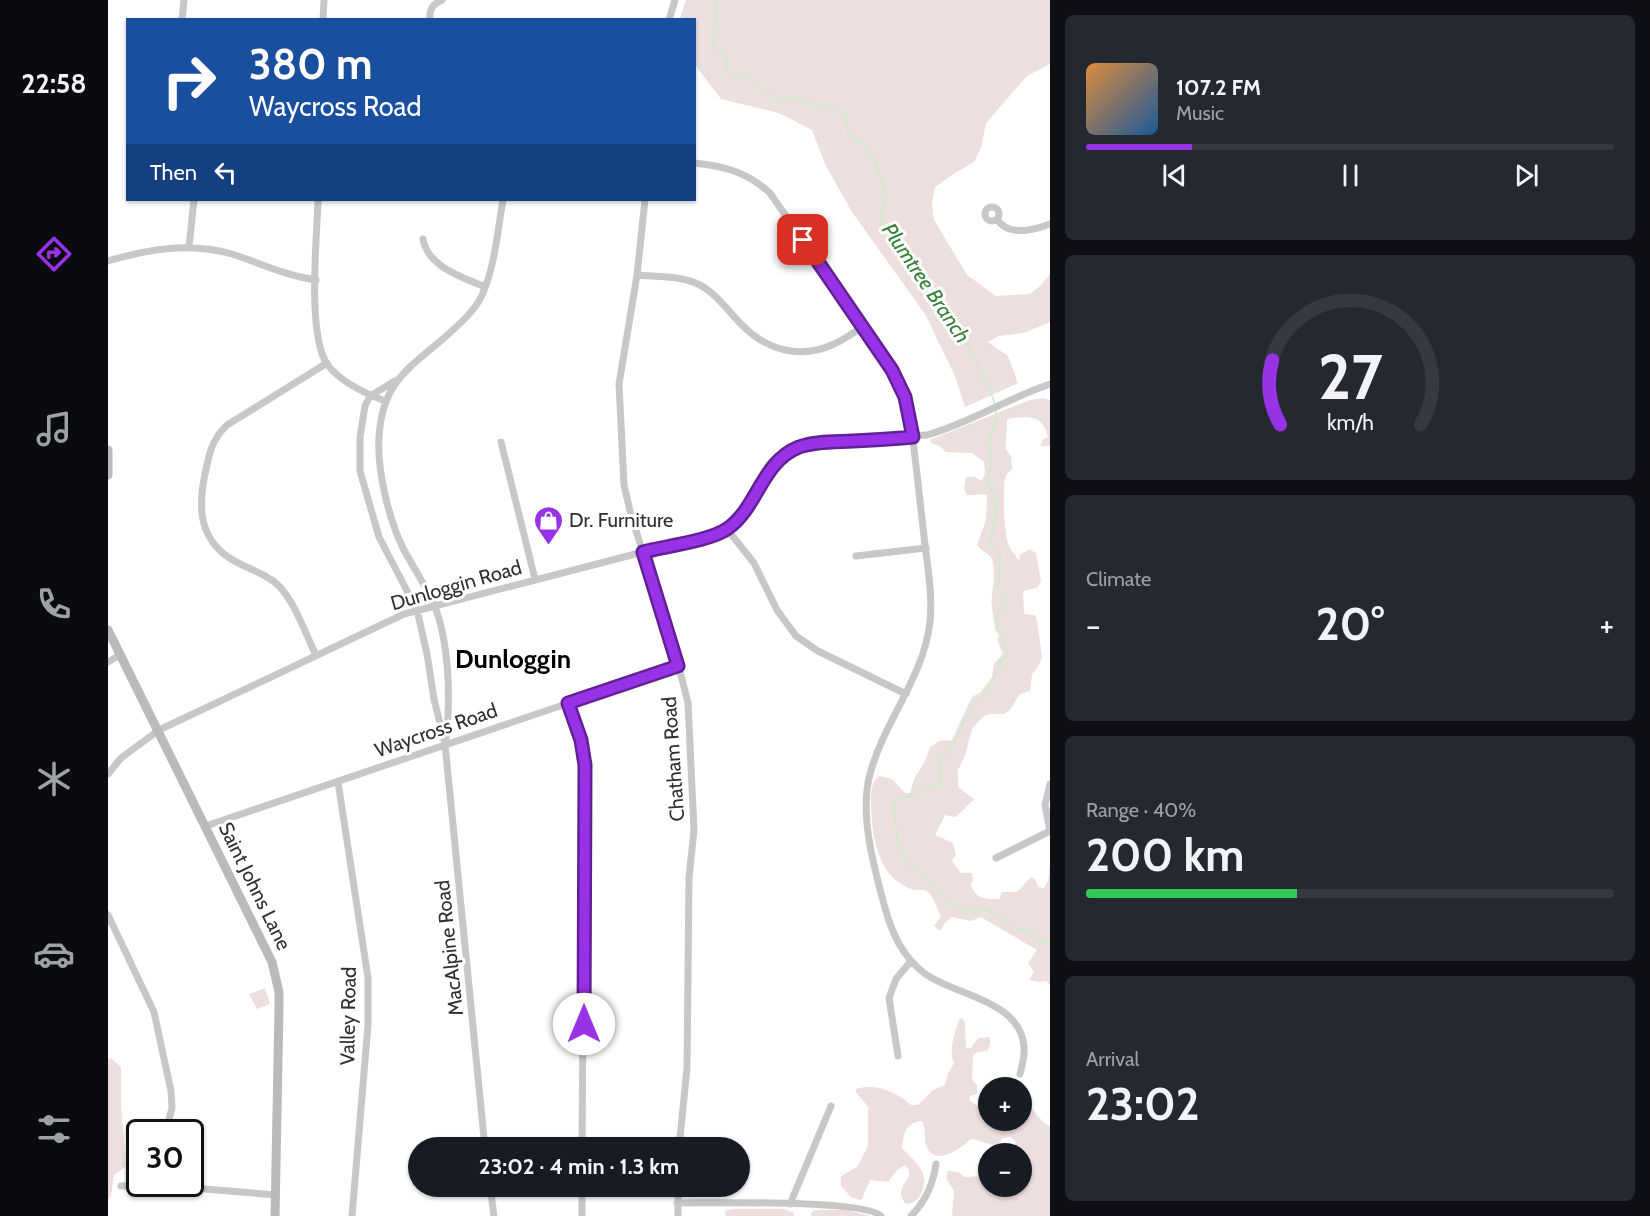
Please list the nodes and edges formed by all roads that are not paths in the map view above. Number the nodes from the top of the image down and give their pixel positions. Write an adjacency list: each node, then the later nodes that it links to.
1 (184, 0): 5 (street)
2 (324, 0): 6 (street)
3 (442, 0): 7 (street)
4 (675, 0): 8 (street)
5 (182, 18)
6 (323, 18)
7 (430, 18)
8 (670, 18)
9 (696, 163): 22 (street)
10 (194, 201): 17 (street)
11 (318, 201): 20 (street)
12 (503, 201): 21 (street, MacAlpine Road)
13 (645, 201): 19 (street, Chatham Road)
14 (997, 219): 15 (street)
15 (1050, 224)
16 (423, 239): 21 (street)
17 (189, 247): 18 (street); 20 (street)
18 (108, 261)
19 (637, 275): 22 (street); 34 (street, Chatham Road)
20 (316, 280): 23 (street)
21 (485, 287): 24 (street, MacAlpine Road)
22 (862, 327): 28 (street)
23 (327, 363): 26 (street); 41 (street)
24 (395, 381): 26 (street, MacAlpine Road); 27 (street, MacAlpine Road)
25 (1050, 384): 28 (street, Dunloggin Road)
26 (370, 396): 27 (street); 38 (street, MacAlpine Road)
27 (384, 401): 37 (street, MacAlpine Road)
28 (913, 437): 32 (street, Dunloggin Road); 33 (street)
29 (501, 442): 36 (street)
30 (108, 450): 31 (street)
31 (108, 475)
32 (727, 529): 34 (street, Dunloggin Road); 44 (street)
33 (926, 548): 35 (street); 44 (street)
34 (643, 552): 36 (street, Dunloggin Road); 43 (street, Chatham Road)
35 (856, 556)
36 (535, 579): 37 (street, Dunloggin Road)
37 (434, 605): 38 (street, Dunloggin Road); 47 (street, MacAlpine Road)
38 (417, 610): 41 (street, Dunloggin Road); 47 (street, MacAlpine Road)
39 (108, 630): 40 (street, Saint Johns Lane)
40 (120, 655): 42 (street); 46 (street, Saint Johns Lane)
41 (316, 655): 46 (street, Dunloggin Road)
42 (108, 662)
43 (678, 666): 45 (street, Waycross Road); 62 (street, Chatham Road)
44 (906, 694): 55 (street)
45 (568, 703): 47 (street, Waycross Road); 61 (street)
46 (159, 730): 48 (street, Dunloggin Road); 51 (street, Saint Johns Lane)
47 (445, 744): 49 (street, Waycross Road); 60 (street, MacAlpine Road)
48 (108, 774)
49 (338, 782): 51 (street, Waycross Road); 72 (street, Valley Road)
50 (1050, 784): 52 (street)
51 (206, 826): 65 (street, Saint Johns Lane)
52 (1050, 831): 53 (street)
53 (996, 858)
54 (108, 915): 59 (street)
55 (910, 961): 56 (street); 57 (street)
56 (897, 1056)
57 (1020, 1074)
58 (831, 1106): 70 (street)
59 (169, 1119)
60 (484, 1137)
61 (582, 1137)
62 (680, 1137)
63 (936, 1164): 77 (street)
64 (121, 1186): 65 (street)
65 (276, 1195): 71 (street, Saint Johns Lane)
66 (491, 1197): 73 (street)
67 (582, 1197): 74 (street)
68 (677, 1197): 69 (street)
69 (677, 1203): 70 (street); 75 (street)
70 (790, 1204): 76 (street)
71 (275, 1216)
72 (352, 1216)
73 (494, 1216)
74 (582, 1216)
75 (678, 1216)
76 (881, 1216)
77 (911, 1216)

